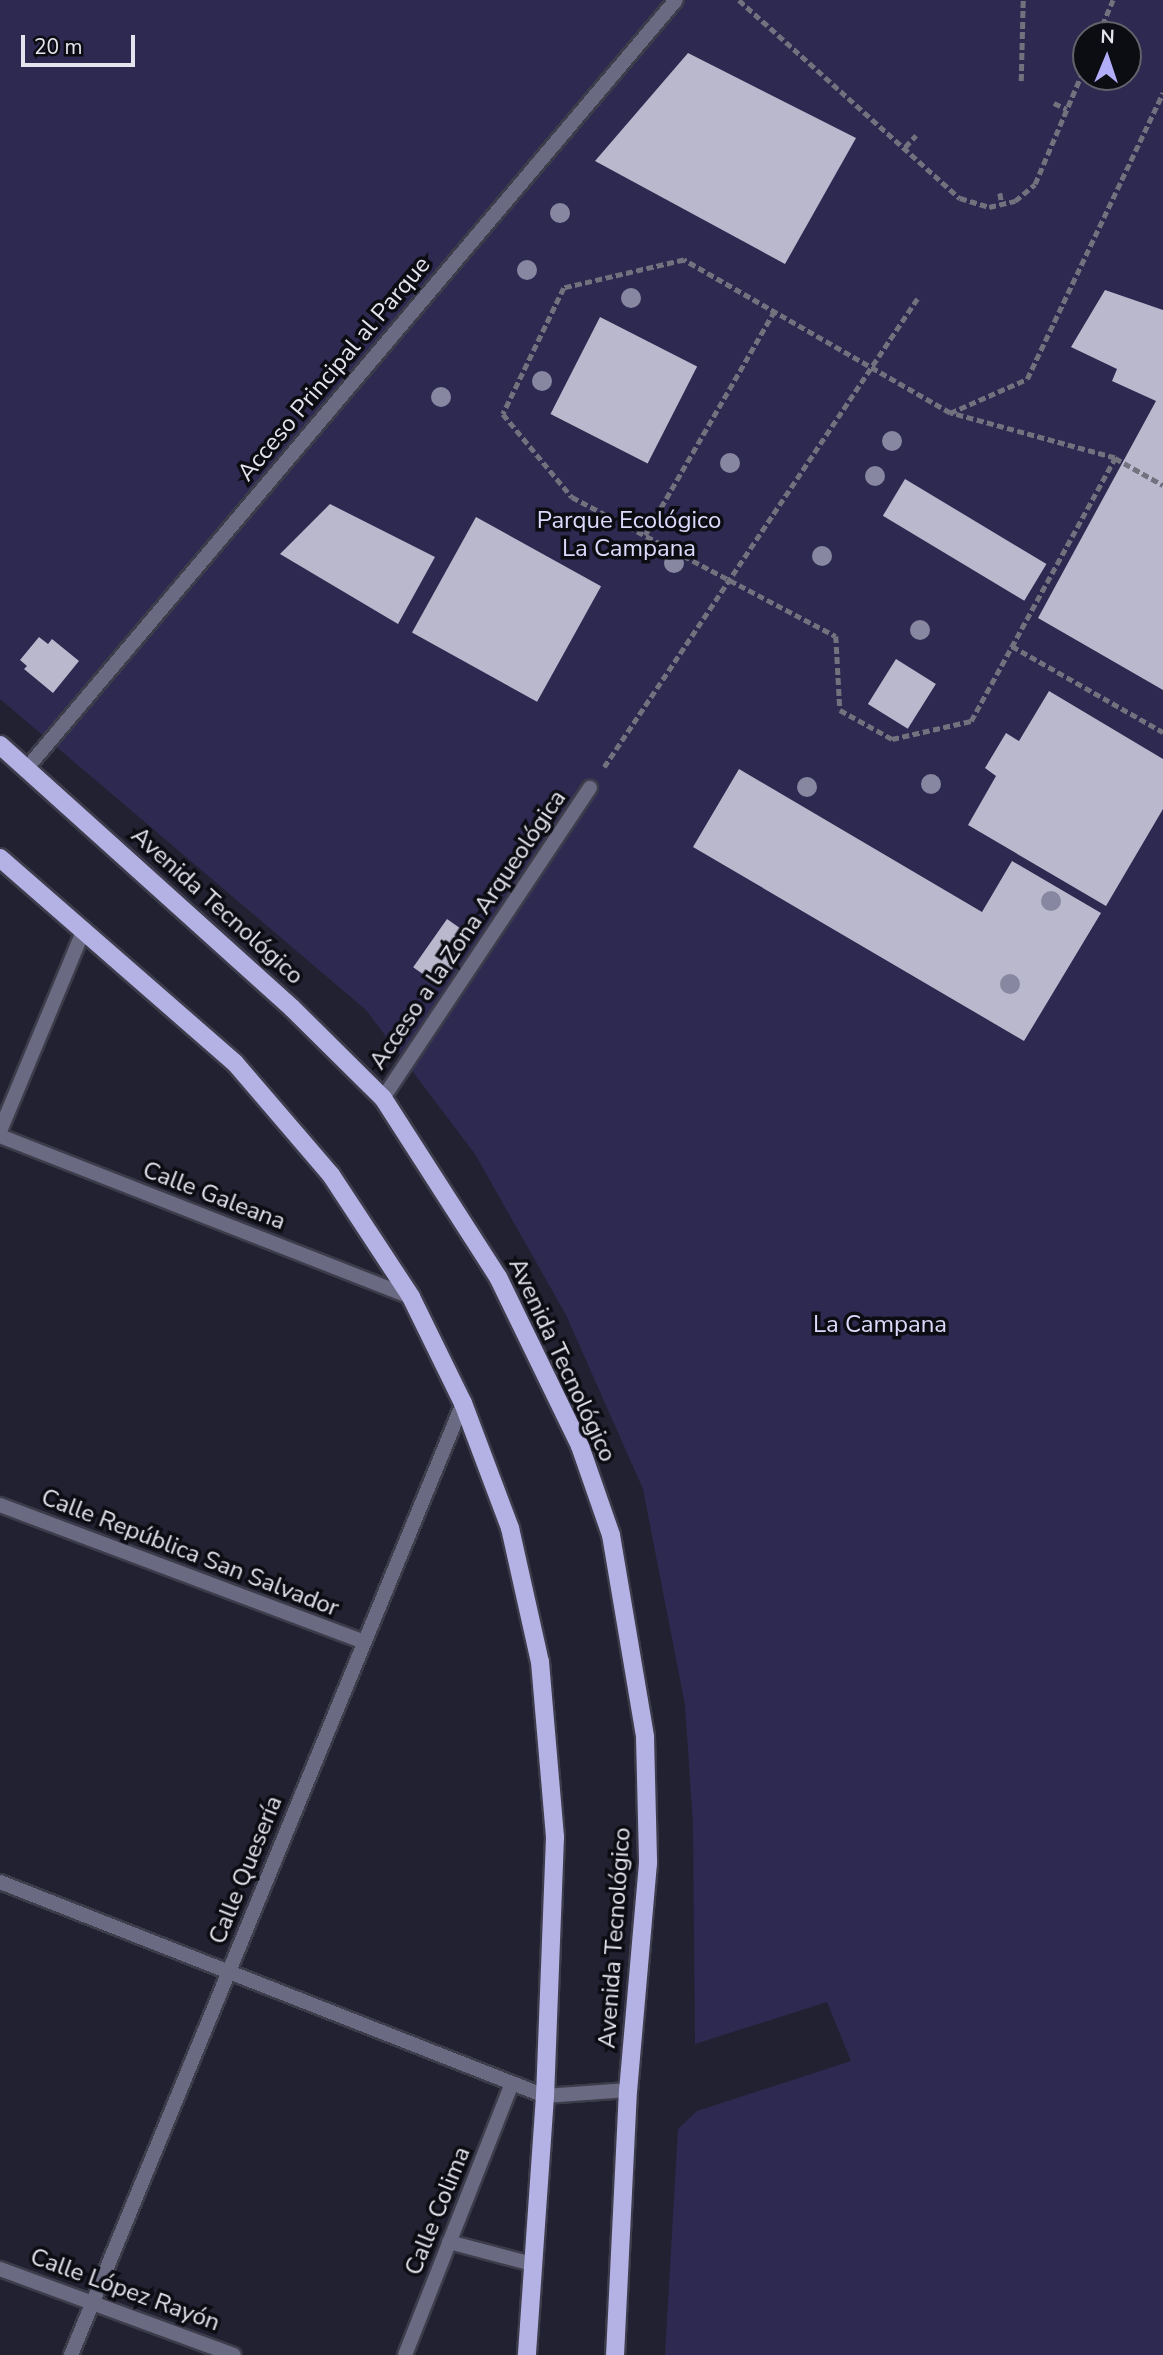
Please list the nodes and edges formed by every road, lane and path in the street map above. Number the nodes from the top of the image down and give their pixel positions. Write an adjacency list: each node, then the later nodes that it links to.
1 (676, 0): 26 (street, Acceso Principal al Parque)
2 (739, 0): 12 (path)
3 (1023, 0): 6 (path)
4 (1113, 0): 5 (path)
5 (1104, 21)
6 (1021, 81)
7 (1075, 91): 10 (path)
8 (1163, 93): 18 (path)
9 (1054, 103): 10 (path)
10 (1067, 109): 14 (path)
11 (916, 135): 12 (path)
12 (905, 147): 14 (path)
13 (1000, 193): 14 (path)
14 (1002, 204)
15 (919, 296): 17 (path)
16 (774, 312): 17 (path); 21 (path); 21 (path)
17 (871, 368): 18 (path); 22 (path)
18 (950, 413): 19 (path)
19 (1115, 458): 20 (path); 23 (path)
20 (1163, 485)
21 (645, 535): 22 (path)
22 (730, 579): 23 (path); 27 (path)
23 (1012, 646): 24 (path)
24 (1163, 732)
25 (0, 745): 26 (main road, Avenida Tecnológico)
26 (27, 768): 30 (main road, Avenida Tecnológico)
27 (590, 788): 30 (street, Acceso a la Zona Arqueológica)
28 (0, 858): 29 (main road)
29 (84, 929): 31 (street); 32 (main road)
30 (383, 1098): 39 (main road, Avenida Tecnológico)
31 (0, 1134): 32 (street, Calle Galeana)
32 (411, 1297): 33 (main road)
33 (463, 1403): 35 (street, Calle Quesería); 40 (main road)
34 (0, 1506): 35 (street, Calle República San Salvador)
35 (364, 1642): 37 (street, Calle Quesería)
36 (0, 1882): 37 (street)
37 (229, 1972): 38 (street); 44 (street, Calle Quesería)
38 (513, 2083): 40 (street); 41 (street, Calle Colima)
39 (628, 2090): 40 (street); 49 (main road, Avenida Tecnológico)
40 (545, 2096): 42 (main road)
41 (449, 2242): 42 (street); 47 (street, Calle Colima)
42 (532, 2263): 48 (main road)
43 (0, 2269): 44 (street, Calle López Rayón)
44 (92, 2303): 45 (street, Calle Quesería); 46 (street, Calle López Rayón)
45 (71, 2355)
46 (234, 2355)
47 (405, 2355)
48 (527, 2355)
49 (615, 2355)

